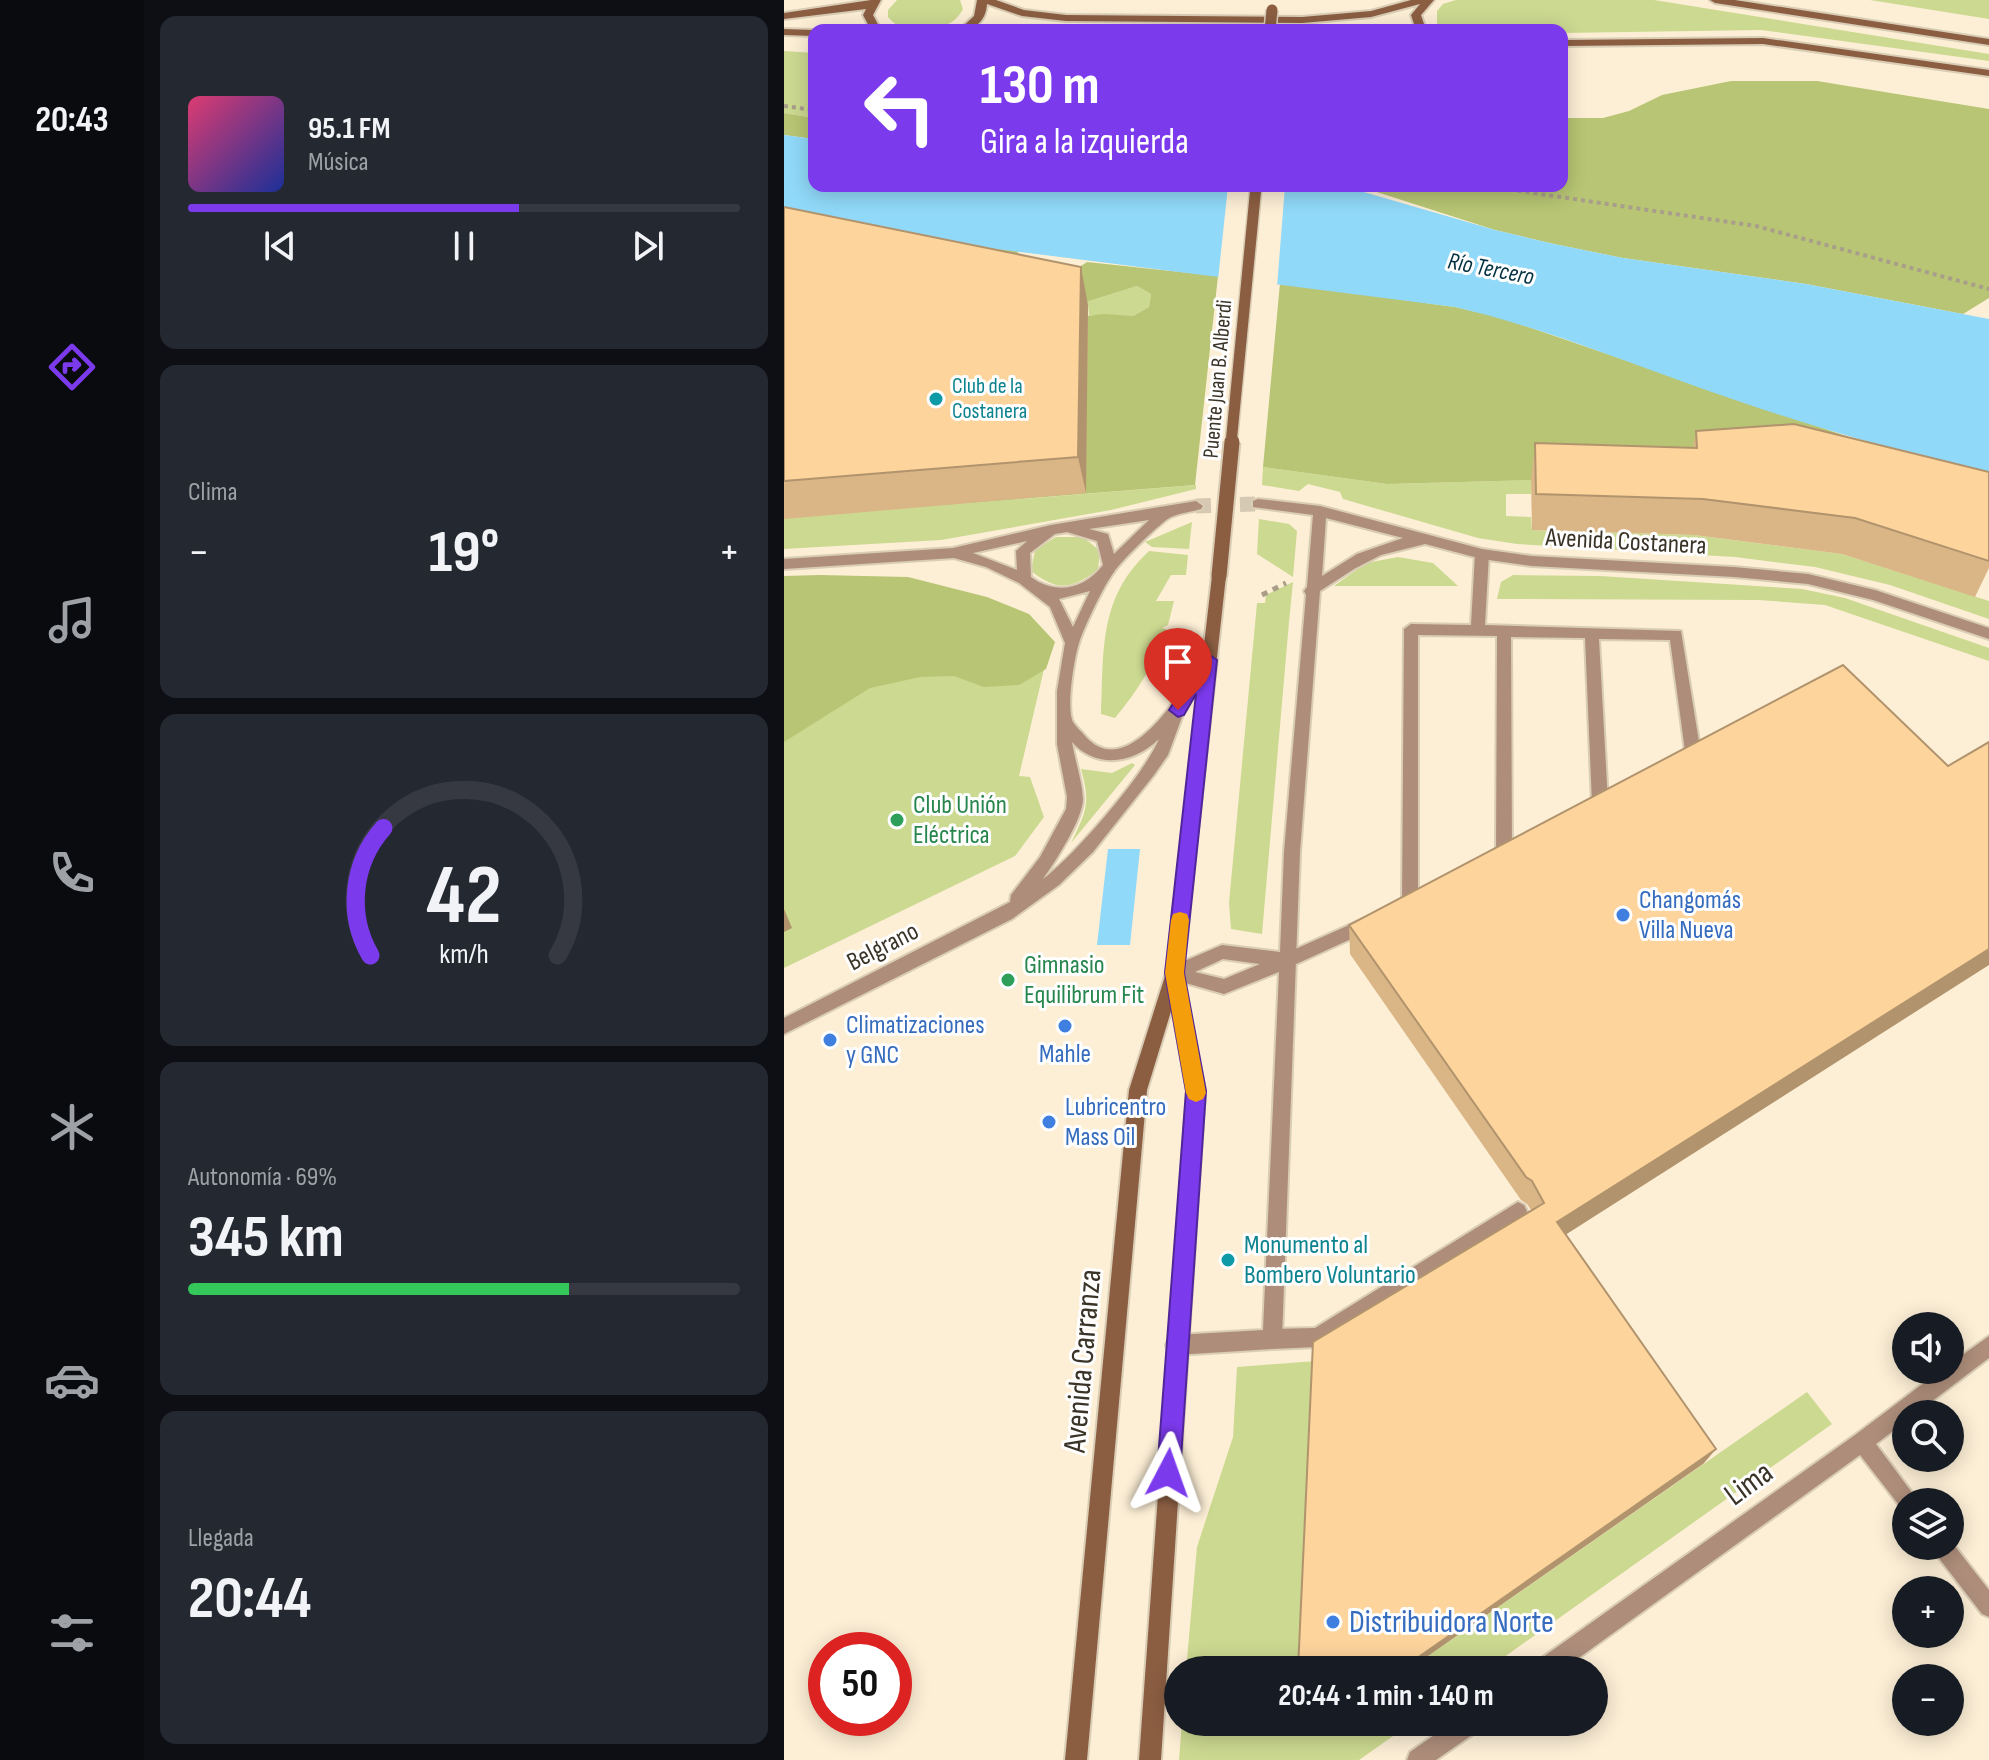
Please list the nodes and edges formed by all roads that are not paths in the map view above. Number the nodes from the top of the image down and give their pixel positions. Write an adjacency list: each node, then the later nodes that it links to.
1 (985, 0): 2 (main road); 7 (main road)
2 (1426, 0): 8 (main road)
3 (1715, 0): 11 (main road)
4 (874, 1): 5 (main road); 6 (main road)
5 (784, 16)
6 (873, 24)
7 (972, 24)
8 (1419, 24)
9 (784, 32): 10 (main road)
10 (808, 33)
11 (1989, 42)
12 (1568, 43): 13 (main road)
13 (1989, 73)
14 (1255, 192): 26 (main road, Puente Juan B. Alberdi, bridge)
15 (1258, 504): 17 (street, Avenida Costanera)
16 (1196, 506): 18 (street)
17 (1320, 511): 21 (street, Avenida Costanera); 29 (street)
18 (1165, 513): 19 (street); 25 (street)
19 (1067, 527): 20 (street); 25 (street)
20 (1051, 530): 22 (street); 27 (street)
21 (1435, 540): 23 (street, Avenida Costanera); 29 (street)
22 (953, 553): 24 (street); 27 (street)
23 (1482, 554): 30 (street); 33 (street, Avenida Costanera)
24 (784, 564)
25 (1107, 571): 28 (street); 34 (street)
26 (1219, 576): 35 (main road, Avenida Carranza)
27 (1024, 579): 28 (street)
28 (1041, 591): 34 (street)
29 (1311, 591): 42 (street)
30 (1478, 630): 31 (street); 42 (street)
31 (1504, 631): 32 (street); 40 (street)
32 (1592, 633): 38 (street); 39 (street)
33 (1989, 634)
34 (1072, 643): 37 (street)
35 (1208, 660): 36 (street); 43 (main road, Avenida Carranza)
36 (1178, 710): 37 (street); 41 (street, Belgrano)
37 (1066, 724): 41 (street)
38 (1666, 768)
39 (1600, 803)
40 (1504, 854)
41 (1006, 914): 44 (street, Belgrano)
42 (1288, 960): 43 (street); 43 (street); 46 (street)
43 (1174, 973): 47 (main road, Avenida Carranza); 55 (main road, Avenida Carranza)
44 (784, 1026)
45 (1518, 1211): 46 (street)
46 (1272, 1339): 47 (street)
47 (1176, 1345): 56 (main road, Avenida Carranza)
48 (1989, 1346): 49 (street, Lima)
49 (1862, 1442): 50 (street); 53 (street, Lima)
50 (1898, 1488)
51 (1953, 1560): 52 (street)
52 (1989, 1607)
53 (1564, 1656)
54 (1451, 1736): 57 (street)
55 (1076, 1760)
56 (1150, 1760)
57 (1418, 1760)

